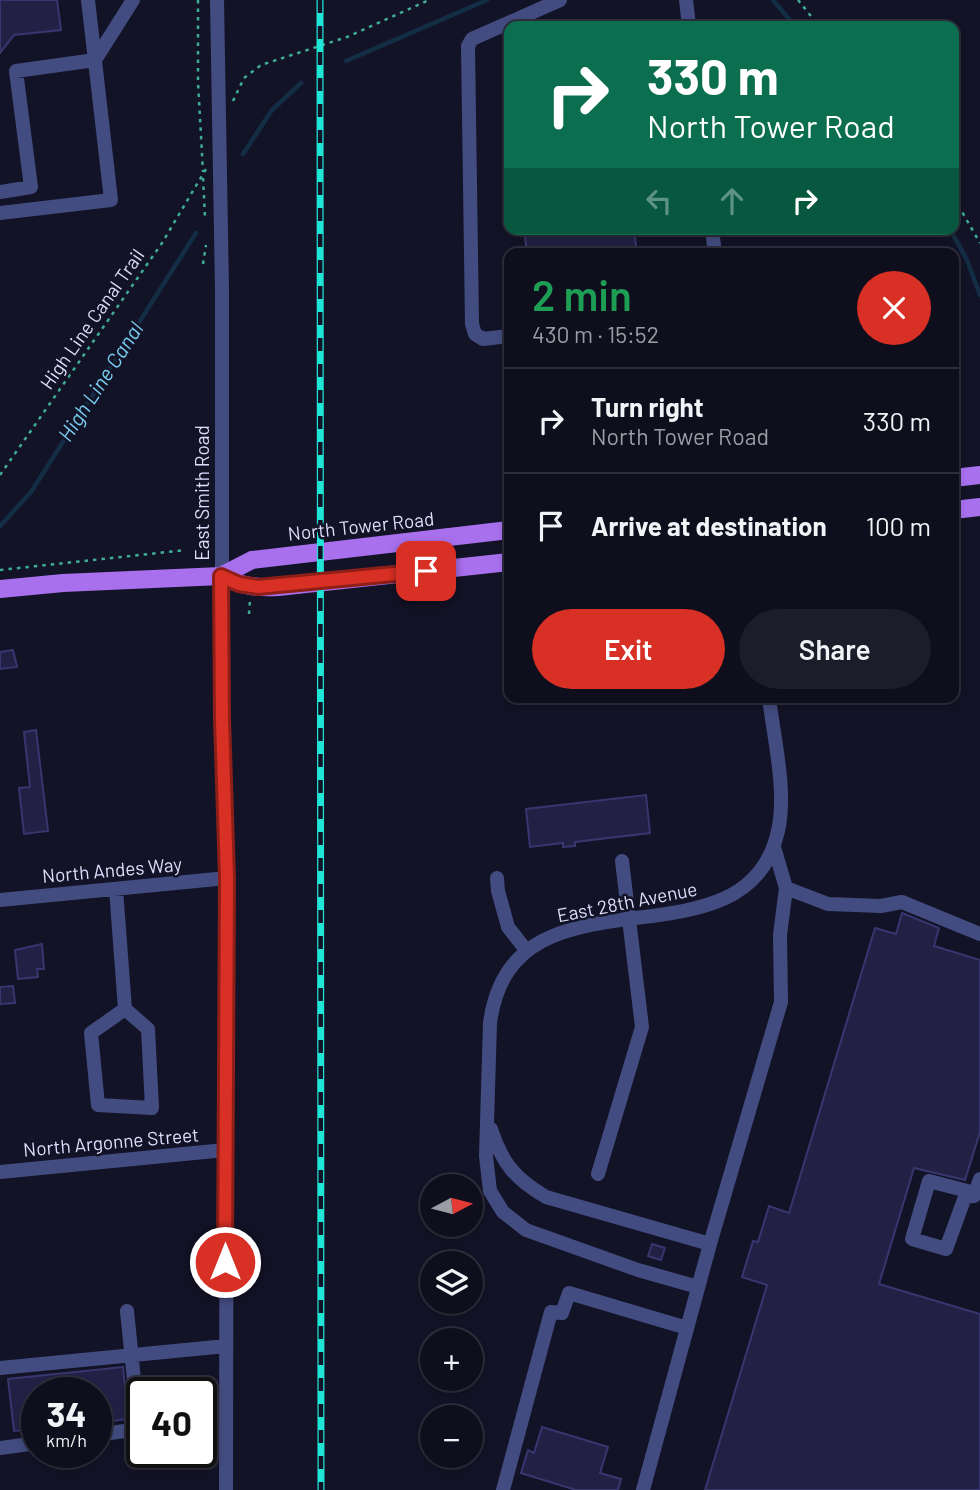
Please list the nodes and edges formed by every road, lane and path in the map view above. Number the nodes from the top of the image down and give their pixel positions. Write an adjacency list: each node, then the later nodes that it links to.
1 (88, 0): 13 (street)
2 (133, 0): 13 (street)
3 (198, 0): 15 (path)
4 (217, 0): 33 (street, East Smith Road)
5 (429, 0): 14 (path)
6 (560, 0): 9 (street)
7 (686, 0): 10 (street)
8 (798, 0): 11 (path)
9 (513, 21)
10 (688, 21)
11 (815, 21)
12 (504, 25): 23 (street)
13 (95, 60): 16 (street); 18 (street)
14 (244, 78)
15 (203, 176): 19 (path); 24 (path, High Line Canal Trail)
16 (0, 192)
17 (959, 207): 21 (path)
18 (0, 213)
19 (205, 216)
20 (207, 243): 22 (path)
21 (980, 243)
22 (203, 264)
23 (504, 337)
24 (0, 475)
25 (980, 475): 26 (main road)
26 (959, 477)
27 (980, 507): 28 (main road)
28 (959, 509)
29 (504, 531): 33 (main road, North Tower Road)
30 (186, 550): 32 (path)
31 (504, 563): 33 (main road, North Tower Road)
32 (0, 570)
33 (221, 576): 34 (main road, North Tower Road); 38 (street, East Smith Road)
34 (0, 589)
35 (770, 703): 36 (street, East 28th Avenue)
36 (774, 847): 40 (street); 43 (street, East 28th Avenue)
37 (622, 862): 43 (street)
38 (227, 878): 41 (street, North Andes Way); 48 (street, East Smith Road)
39 (497, 878): 45 (street)
40 (786, 888): 44 (street); 53 (street)
41 (116, 889): 42 (street, North Andes Way); 46 (street)
42 (0, 900)
43 (629, 919): 45 (street, East 28th Avenue); 50 (street)
44 (980, 934)
45 (526, 950): 47 (street)
46 (125, 1009): 46 (street)
47 (488, 1121): 53 (street); 54 (street)
48 (225, 1150): 49 (street, North Argonne Street); 57 (street, East Smith Road)
49 (0, 1172)
50 (598, 1174)
51 (980, 1179): 52 (street)
52 (975, 1194): 52 (street)
53 (710, 1244): 54 (street)
54 (698, 1287): 56 (street)
55 (127, 1311): 58 (street)
56 (687, 1328): 64 (street); 65 (street)
57 (226, 1346): 58 (street); 63 (street, East Smith Road)
58 (132, 1355): 59 (street); 60 (street)
59 (0, 1368)
60 (112, 1433)
61 (21, 1445): 62 (street)
62 (0, 1448)
63 (226, 1490)
64 (503, 1490)
65 (643, 1490)

